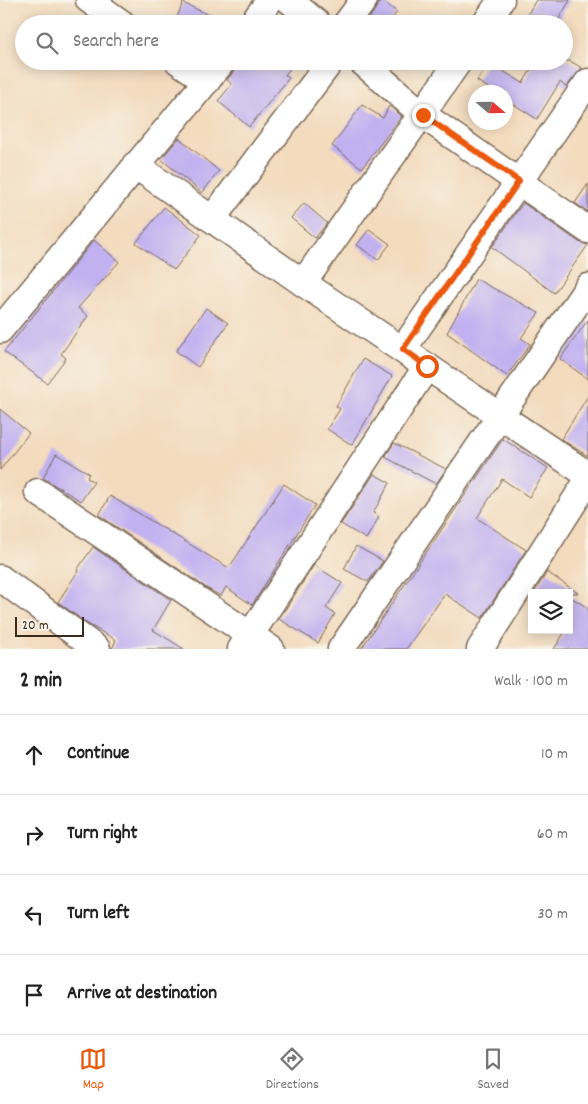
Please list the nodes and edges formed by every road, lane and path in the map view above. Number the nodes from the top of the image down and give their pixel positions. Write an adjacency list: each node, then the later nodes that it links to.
1 (89, 0): 6 (street)
2 (270, 0): 7 (street)
3 (290, 0): 8 (street)
4 (364, 0): 9 (street)
5 (501, 0): 10 (street)
6 (110, 15)
7 (259, 15)
8 (308, 15)
9 (353, 15)
10 (491, 15)
11 (190, 70): 16 (street)
12 (216, 70): 16 (street)
13 (325, 70): 21 (street)
14 (371, 70): 18 (street)
15 (454, 70): 18 (street)
16 (207, 82): 19 (street)
17 (588, 82): 20 (street)
18 (423, 115): 20 (street); 23 (street)
19 (134, 166): 21 (street); 25 (street)
20 (519, 181): 22 (street); 26 (street)
21 (212, 219): 23 (street)
22 (588, 230)
23 (303, 283): 26 (street)
24 (588, 287): 28 (street)
25 (0, 330)
26 (403, 349): 27 (street)
27 (427, 366): 28 (street); 33 (street)
28 (500, 415): 29 (street); 35 (street)
29 (588, 475)
30 (588, 480): 36 (street)
31 (38, 492): 33 (street)
32 (0, 578): 34 (street)
33 (254, 644)
34 (98, 649)
35 (341, 649)
36 (480, 649)

